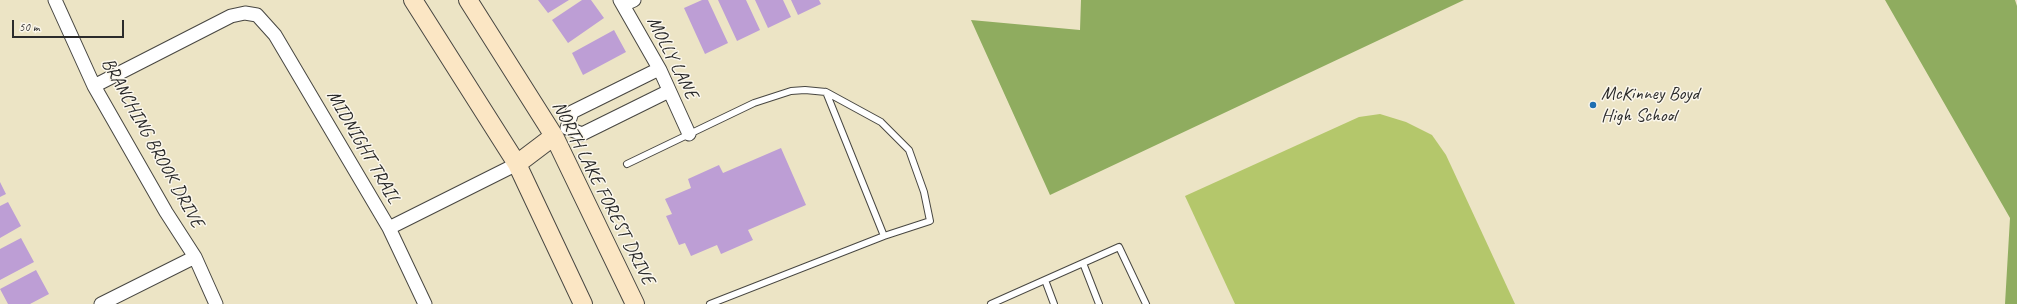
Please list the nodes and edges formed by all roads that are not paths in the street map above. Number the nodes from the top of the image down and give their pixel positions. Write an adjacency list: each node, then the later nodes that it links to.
1 (55, 0): 6 (street, BRANCHING BROOK DRIVE)
2 (413, 0): 11 (main road)
3 (468, 0): 9 (main road, NORTH LAKE FOREST DRIVE)
4 (626, 2): 5 (street, MOLLY LANE)
5 (659, 69): 7 (street, MOLLY LANE); 9 (street)
6 (94, 86): 13 (street, MIDNIGHT TRAIL); 15 (street, BRANCHING BROOK DRIVE)
7 (669, 91): 9 (street); 10 (street, MOLLY LANE)
8 (826, 92): 10 (lane); 14 (lane); 14 (lane)
9 (560, 132): 11 (main road); 23 (main road, NORTH LAKE FOREST DRIVE)
10 (689, 134): 12 (lane)
11 (517, 164): 13 (street); 22 (main road)
12 (627, 164)
13 (389, 228): 21 (street, MIDNIGHT TRAIL)
14 (884, 236): 24 (lane)
15 (195, 257): 19 (street); 20 (street, BRANCHING BROOK DRIVE)
16 (1083, 263): 17 (lane); 27 (lane); 28 (lane)
17 (1045, 280): 18 (lane); 26 (lane)
18 (1007, 301): 25 (lane)
19 (101, 304)
20 (216, 304)
21 (425, 304)
22 (583, 304)
23 (635, 304)
24 (710, 304)
25 (992, 304)
26 (1054, 304)
27 (1099, 304)
28 (1146, 304)

